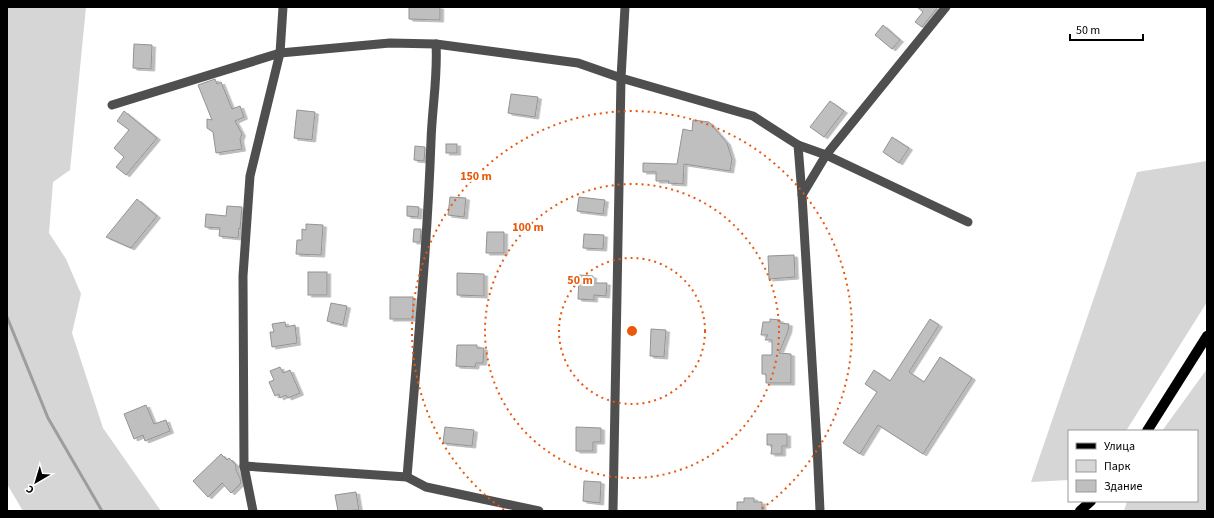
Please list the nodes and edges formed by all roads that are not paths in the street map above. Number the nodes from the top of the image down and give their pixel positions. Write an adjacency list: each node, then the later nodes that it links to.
1 (283, 7): 5 (street)
2 (625, 7): 6 (street)
3 (946, 7): 9 (street)
4 (436, 44): 5 (street); 6 (street); 15 (street)
5 (280, 53): 7 (street); 14 (street)
6 (621, 78): 8 (street); 19 (street)
7 (112, 105)
8 (798, 145): 9 (street); 10 (street)
9 (826, 155): 10 (street); 11 (street)
10 (802, 195): 20 (street)
11 (968, 222)
12 (1207, 336): 13 (main road)
13 (1148, 430)
14 (244, 466): 15 (street); 17 (street)
15 (407, 477): 18 (street)
16 (1090, 502): 21 (main road)
17 (253, 511)
18 (539, 511)
19 (613, 511)
20 (820, 511)
21 (1080, 511)

